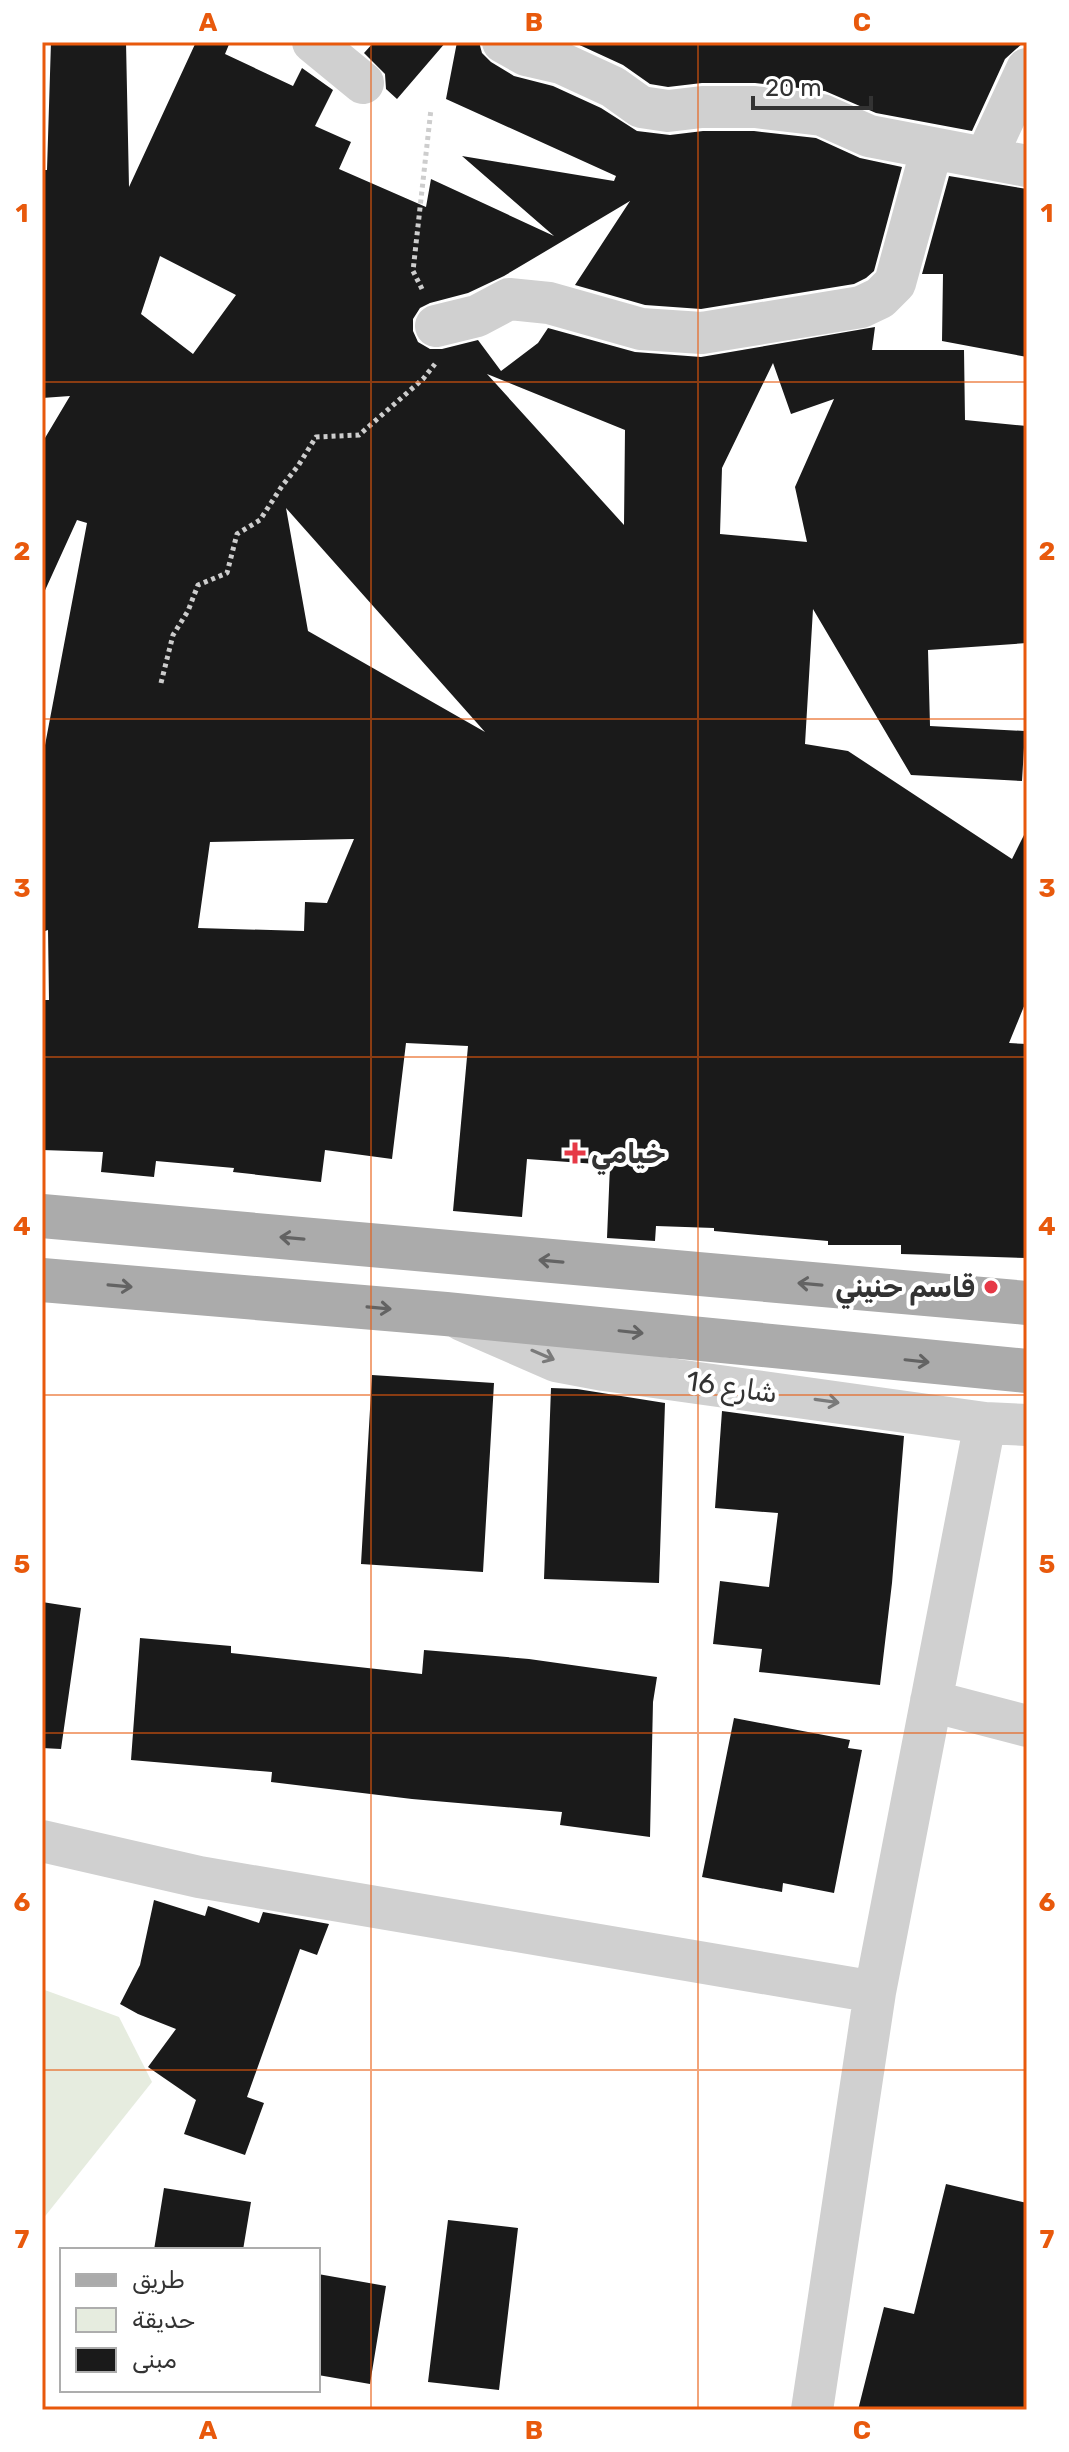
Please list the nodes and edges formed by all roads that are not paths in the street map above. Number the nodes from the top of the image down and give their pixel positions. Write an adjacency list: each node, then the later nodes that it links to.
1 (313, 42): 4 (street)
2 (503, 42): 5 (street)
3 (1027, 69): 6 (street)
4 (363, 83)
5 (932, 148): 6 (street); 8 (street)
6 (986, 157): 7 (street)
7 (1027, 166)
8 (436, 326)
9 (42, 1216): 11 (main road, one-way to 9)
10 (42, 1280): 12 (main road, one-way to 12)
11 (1027, 1303)
12 (446, 1314): 13 (main road, one-way to 13); 14 (street, شارع 16, one-way to 14)
13 (1027, 1371)
14 (985, 1423): 15 (street, شارع 16); 16 (street)
15 (1027, 1425)
16 (931, 1701): 17 (street); 19 (street)
17 (1027, 1726)
18 (42, 1841): 19 (street)
19 (875, 1992): 20 (street)
20 (812, 2410)

